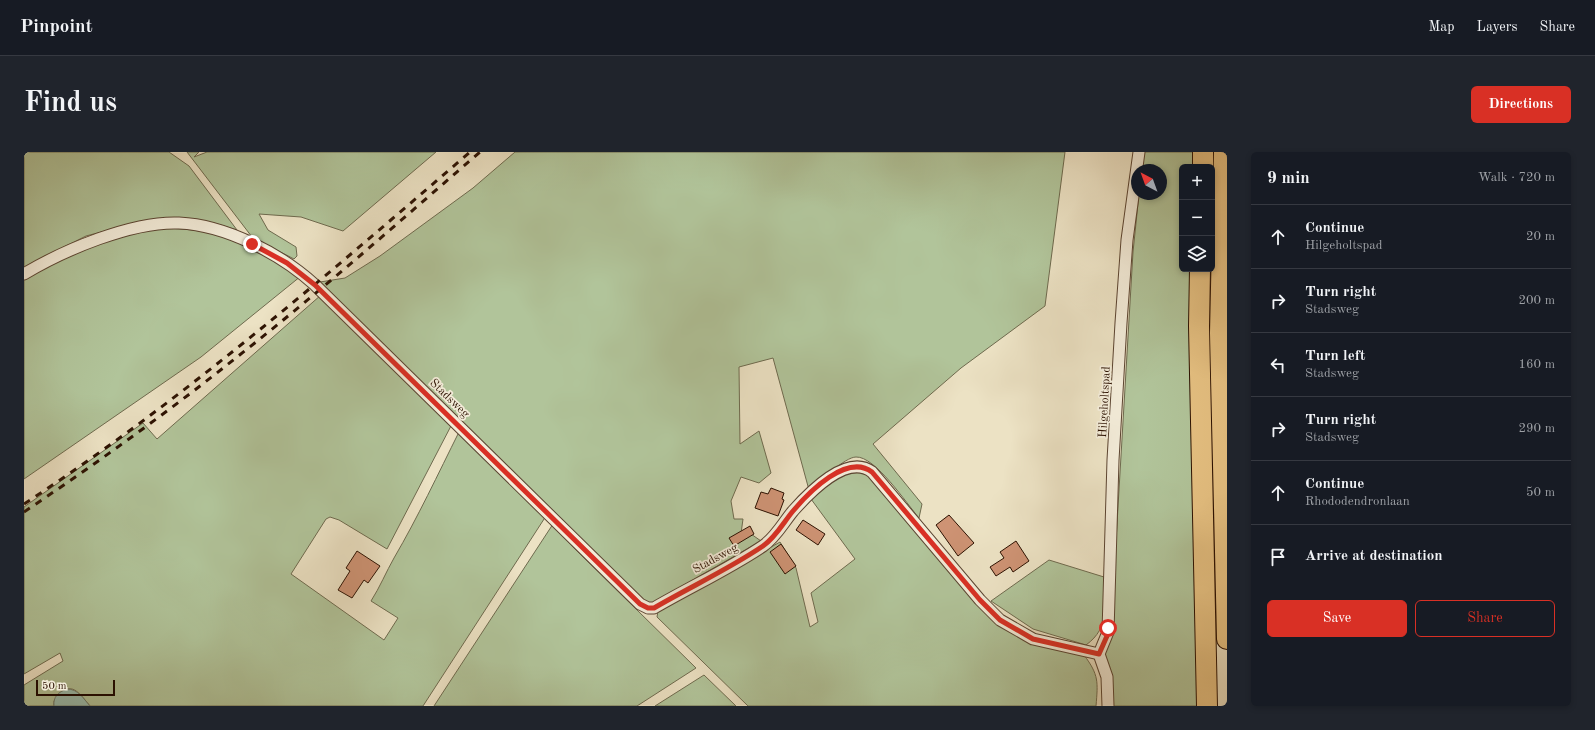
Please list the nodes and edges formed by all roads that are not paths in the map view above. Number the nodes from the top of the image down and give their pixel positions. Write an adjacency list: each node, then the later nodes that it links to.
1 (1139, 152): 8 (street, Hilgeholtspad)
2 (1203, 152): 4 (highway)
3 (1224, 152): 7 (highway)
4 (1203, 164)
5 (1200, 272): 10 (highway)
6 (24, 274): 8 (street, Stadsweg)
7 (1227, 639)
8 (1099, 654): 9 (street)
9 (1108, 706)
10 (1207, 706)

